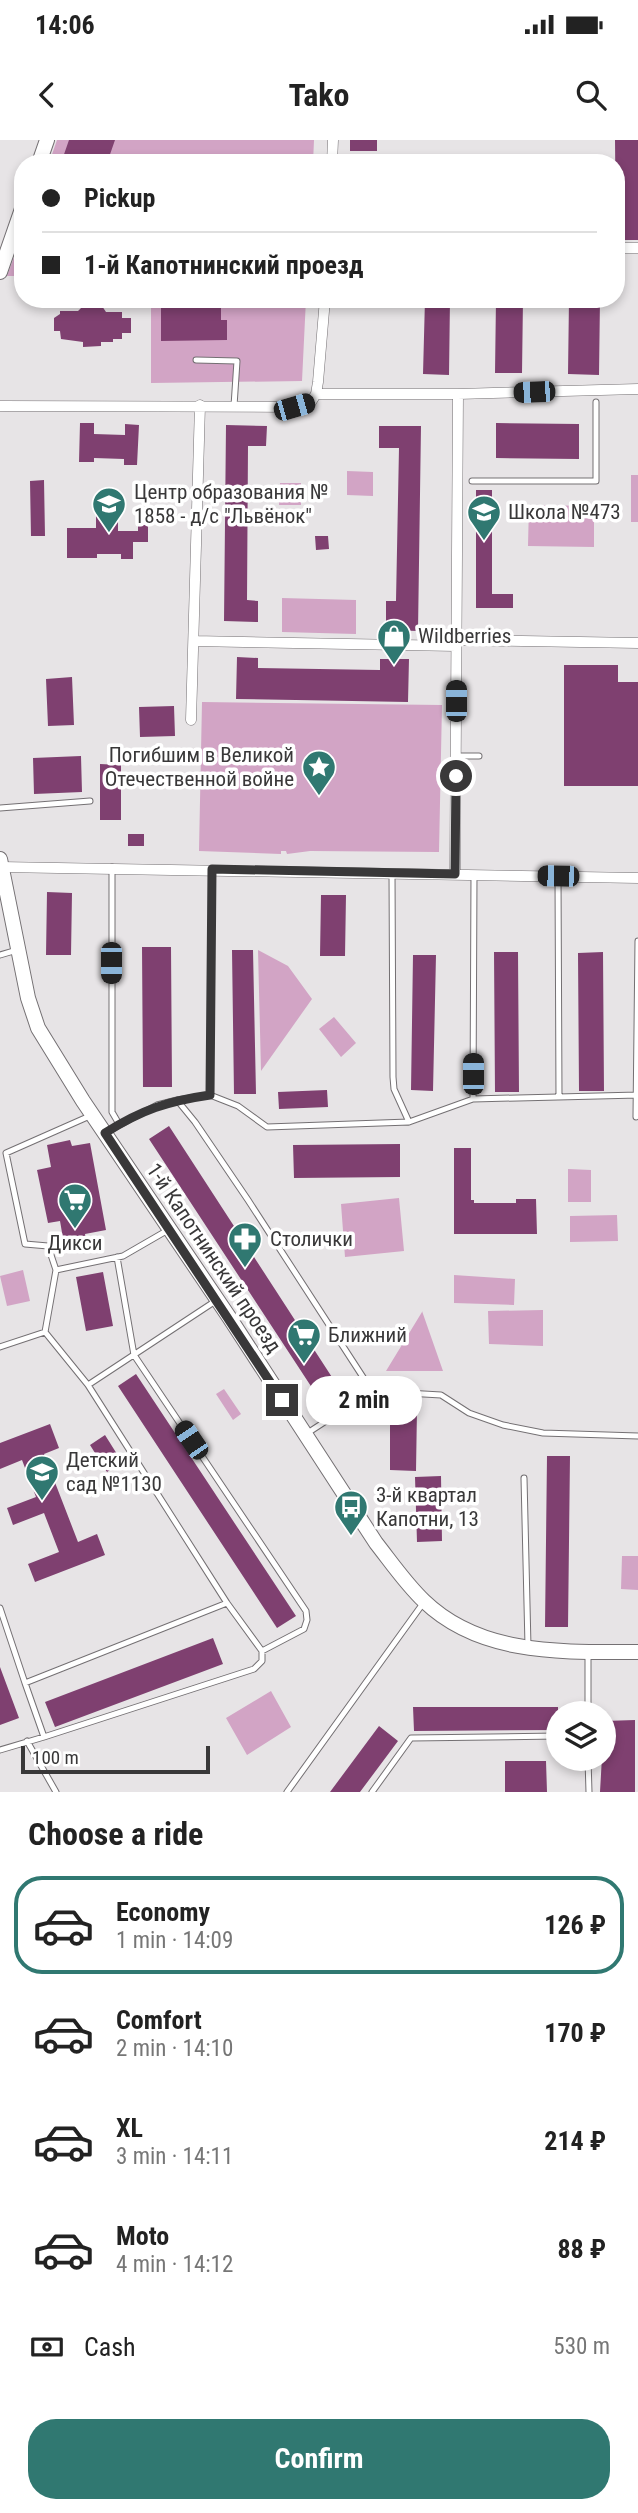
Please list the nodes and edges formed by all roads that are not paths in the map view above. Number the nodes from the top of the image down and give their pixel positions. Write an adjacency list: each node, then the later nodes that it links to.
1 (14, 232): 2 (street)
2 (0, 272)
3 (324, 308): 6 (street)
4 (195, 360): 11 (lane)
5 (638, 389): 7 (street)
6 (316, 394): 7 (street); 11 (street)
7 (458, 394): 14 (street)
8 (596, 402): 12 (lane)
9 (200, 405): 10 (street); 11 (street); 13 (street)
10 (0, 406)
11 (234, 406)
12 (472, 481)
13 (194, 641): 14 (street); 16 (street)
14 (456, 643): 15 (street); 17 (street)
15 (638, 643)
16 (191, 720)
17 (456, 755): 18 (lane); 25 (street)
18 (479, 756)
19 (90, 802): 20 (lane)
20 (0, 808)
21 (1, 863): 22 (street); 30 (street, 1-й Капотнинский проезд)
22 (112, 867): 23 (street); 40 (lane)
23 (212, 869): 24 (street); 32 (lane)
24 (392, 872): 25 (street); 39 (lane)
25 (455, 874): 26 (street)
26 (474, 874): 27 (street); 35 (lane)
27 (558, 876): 28 (street); 34 (lane)
28 (638, 877)
29 (638, 941): 33 (lane)
30 (17, 950): 31 (lane); 37 (street, 1-й Капотнинский проезд)
31 (0, 955)
32 (210, 1095): 36 (lane); 39 (lane)
33 (637, 1095): 34 (lane); 38 (lane)
34 (559, 1097): 35 (lane)
35 (473, 1099): 39 (lane)
36 (177, 1100): 40 (lane); 50 (lane)
37 (92, 1114): 41 (street, 1-й Капотнинский проезд); 44 (lane)
38 (636, 1116)
39 (409, 1122)
40 (119, 1124): 41 (lane)
41 (105, 1133): 42 (street, 1-й Капотнинский проезд)
42 (170, 1229): 43 (lane); 45 (street, 1-й Капотнинский проезд)
43 (117, 1256): 44 (lane); 48 (lane)
44 (57, 1270): 46 (lane)
45 (217, 1300): 48 (lane); 51 (street, 1-й Капотнинский проезд)
46 (45, 1332): 47 (lane); 49 (lane)
47 (0, 1347)
48 (134, 1355): 49 (lane); 58 (lane)
49 (88, 1385): 55 (lane)
50 (372, 1391): 51 (lane); 52 (lane)
51 (305, 1434): 54 (street, 1-й Капотнинский проезд)
52 (638, 1436)
53 (524, 1478): 57 (lane)
54 (424, 1602): 57 (street, 1-й Капотнинский проезд); 69 (lane)
55 (227, 1603): 58 (lane); 61 (lane)
56 (0, 1608): 61 (lane)
57 (528, 1648): 60 (street, 1-й Капотнинский проезд)
58 (262, 1651): 64 (lane)
59 (638, 1652): 60 (street, 1-й Капотнинский проезд)
60 (588, 1653): 62 (lane)
61 (25, 1683): 64 (lane)
62 (588, 1701)
63 (546, 1736): 70 (lane)
64 (44, 1737): 65 (lane)
65 (27, 1741): 66 (lane); 68 (lane)
66 (0, 1750)
67 (589, 1771): 71 (lane)
68 (56, 1792)
69 (286, 1792)
70 (372, 1792)
71 (589, 1792)

